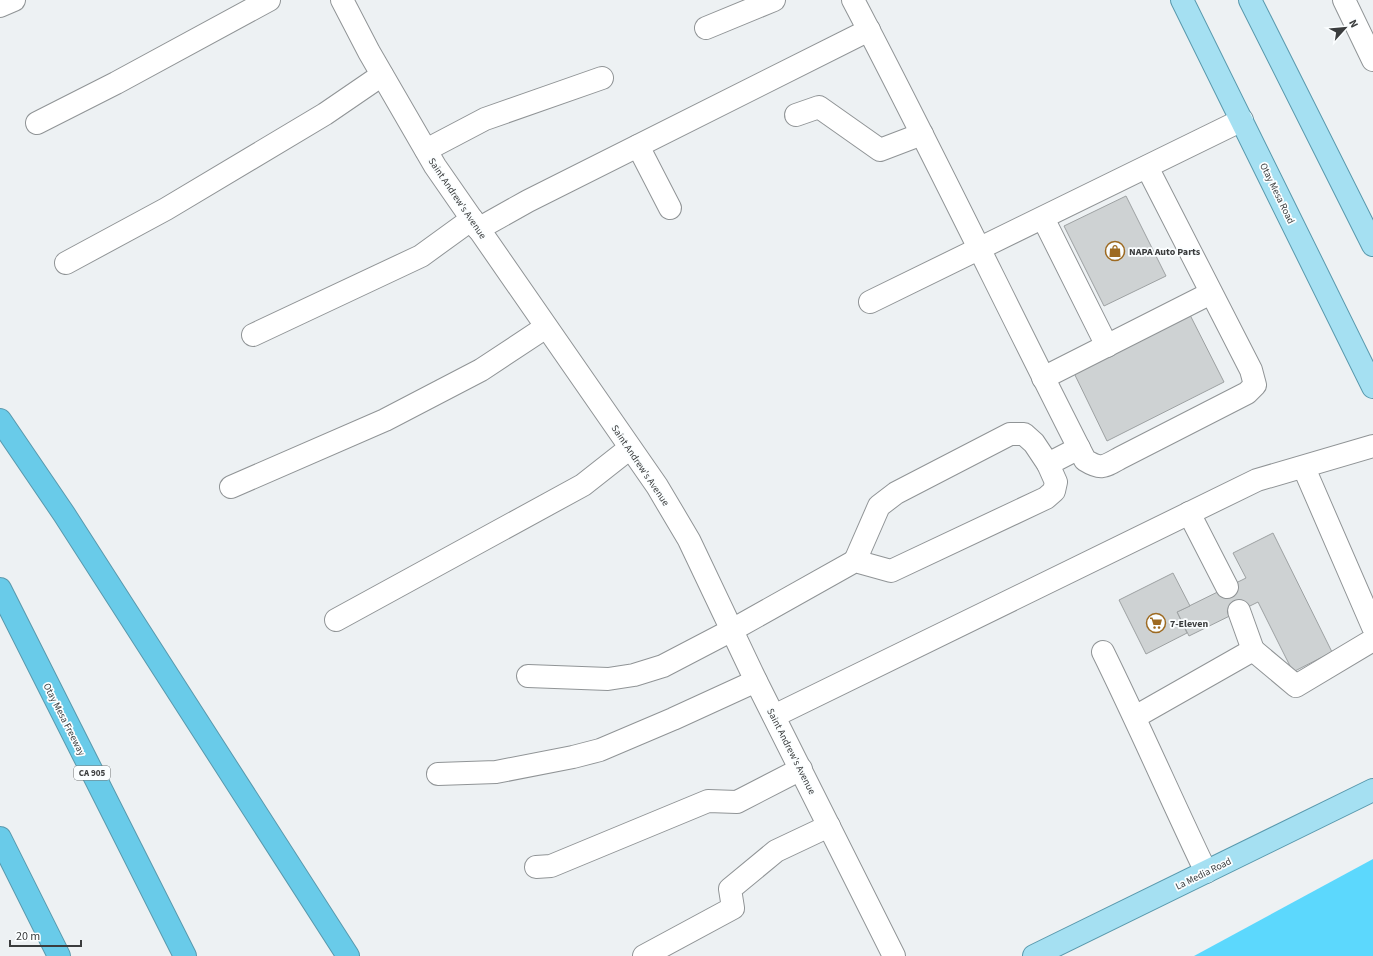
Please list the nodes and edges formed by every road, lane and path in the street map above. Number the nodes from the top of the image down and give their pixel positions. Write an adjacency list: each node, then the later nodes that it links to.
1 (14, 0): 9 (street)
2 (269, 0): 17 (street)
3 (342, 0): 13 (street, Saint Andrew's Avenue)
4 (774, 0): 10 (street)
5 (1182, 0): 16 (main road, Otay Mesa Road)
6 (1250, 0): 25 (main road)
7 (1344, 0): 12 (street)
8 (856, 1): 11 (street)
9 (0, 6)
10 (706, 28)
11 (869, 30): 18 (street); 19 (street)
12 (1373, 60)
13 (382, 75): 20 (street, Saint Andrew's Avenue); 27 (street)
14 (602, 78): 20 (street)
15 (796, 115): 18 (street)
16 (1242, 120): 21 (street); 34 (main road, Otay Mesa Road)
17 (37, 124)
18 (922, 134): 26 (street)
19 (638, 146): 22 (street); 24 (street)
20 (426, 150): 24 (street, Saint Andrew's Avenue)
21 (1147, 167): 23 (street); 28 (street)
22 (670, 208)
23 (1043, 218): 26 (street); 32 (street)
24 (475, 224): 30 (street, Saint Andrew's Avenue); 31 (street)
25 (1373, 245)
26 (978, 249): 29 (street); 33 (street)
27 (66, 263)
28 (1211, 293): 32 (street); 38 (street)
29 (870, 302)
30 (546, 328): 37 (street, Saint Andrew's Avenue); 41 (street)
31 (253, 336)
32 (1107, 346): 33 (street)
33 (1044, 378): 38 (street)
34 (1373, 387)
35 (0, 420): 66 (highway)
36 (1373, 446): 40 (street)
37 (630, 448): 47 (street); 49 (street, Saint Andrew's Avenue)
38 (1079, 448): 39 (street)
39 (1048, 464): 43 (street); 43 (street)
40 (1304, 468): 42 (street); 48 (street)
41 (231, 487)
42 (1189, 513): 44 (street); 55 (street)
43 (855, 561): 49 (street)
44 (1227, 587)
45 (0, 589): 65 (highway, Otay Mesa Freeway / CA 905)
46 (1239, 611): 51 (street)
47 (336, 620)
48 (1373, 627)
49 (732, 630): 53 (street); 54 (street, Saint Andrew's Avenue)
50 (1373, 640): 51 (street)
51 (1253, 650): 56 (street)
52 (1103, 652): 56 (street)
53 (528, 676)
54 (756, 681): 55 (street, Saint Andrew's Avenue); 58 (street)
55 (774, 716): 57 (street, Saint Andrew's Avenue)
56 (1135, 717): 63 (street)
57 (801, 769): 60 (street, Saint Andrew's Avenue); 62 (street)
58 (438, 774)
59 (1373, 790): 63 (main road, La Media Road)
60 (829, 826): 67 (street); 68 (street, Saint Andrew's Avenue)
61 (0, 838): 64 (highway)
62 (536, 867)
63 (1206, 872): 69 (main road, La Media Road)
64 (59, 956)
65 (185, 956)
66 (348, 956)
67 (644, 956)
68 (894, 956)
69 (1034, 956)

